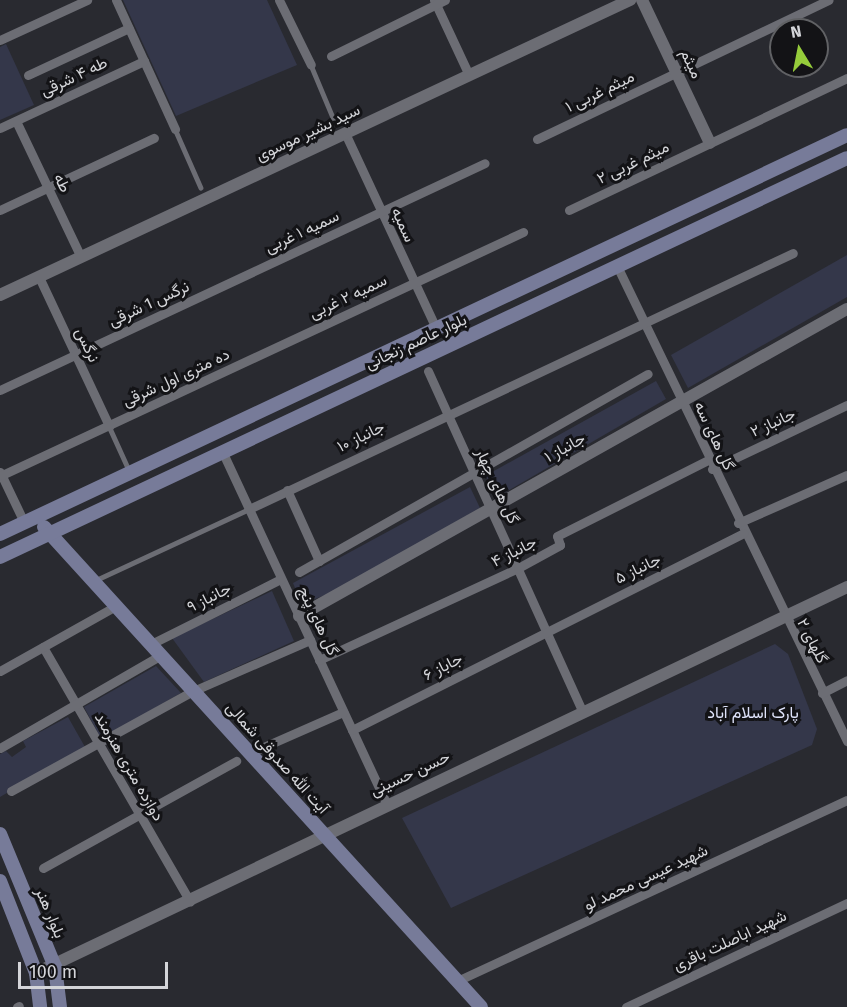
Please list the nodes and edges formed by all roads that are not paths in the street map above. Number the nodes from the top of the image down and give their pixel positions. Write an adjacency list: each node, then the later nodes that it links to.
1 (87, 0): 9 (street)
2 (116, 0): 8 (street)
3 (279, 0): 12 (street)
4 (630, 0): 15 (street, سید بشیر موسوی)
5 (642, 0): 13 (street, میثم)
6 (830, 0): 13 (street, میثم غربی ۱)
7 (438, 1): 10 (street); 15 (street)
8 (129, 28): 11 (street); 14 (street)
9 (0, 40)
10 (331, 56)
11 (144, 61): 18 (street, طه ۴ شرقی); 20 (street)
12 (311, 65): 17 (lane)
13 (676, 72): 24 (street, میثم غربی ۱); 25 (street, میثم)
14 (28, 75)
15 (469, 75): 21 (street, سید بشیر موسوی)
16 (847, 78): 25 (street, میثم غربی ۲)
17 (334, 120)
18 (16, 121): 19 (street, طه ۴ شرقی); 28 (street, طه)
19 (0, 128)
20 (175, 129): 29 (lane)
21 (345, 133): 32 (street, سمیه); 35 (street, سید بشیر موسوی)
22 (847, 135): 43 (main road, بلوار عاصم زنجانی)
23 (154, 138): 28 (street)
24 (537, 139)
25 (710, 143): 31 (street, میثم غربی ۲)
26 (847, 158): 36 (main road, بلوار عاصم زنجانی)
27 (485, 163): 32 (street, سمیه ۱ غربی)
28 (48, 188): 30 (street); 35 (street, طه)
29 (201, 188)
30 (0, 210)
31 (569, 210)
32 (380, 212): 38 (street, سمیه ۱ غربی); 39 (street, سمیه)
33 (523, 232): 39 (street, سمیه ۲ غربی)
34 (793, 253): 42 (street, جانباز ۱۰)
35 (81, 257): 37 (street, سید بشیر موسوی)
36 (617, 266): 42 (street, گل های سه); 53 (main road, بلوار عاصم زنجانی)
37 (39, 277): 40 (street, سید بشیر موسوی); 44 (street, نرگس)
38 (236, 280): 44 (street, نرگس 1 شرقی)
39 (413, 282): 43 (street, سمیه); 45 (street, سمیه ۲ غربی)
40 (0, 295)
41 (847, 309): 49 (street, جانباز ۱)
42 (643, 321): 49 (street, گل های سه); 51 (street, جانباز ۱۰)
43 (436, 328): 56 (main road, بلوار عاصم زنجانی)
44 (75, 356): 48 (street, نرگس 1 شرقی); 52 (street, نرگس)
45 (255, 356): 52 (street, ده متری اول شرقی)
46 (428, 372): 51 (street, گل های چهار)
47 (648, 374): 55 (street)
48 (0, 390)
49 (681, 403): 54 (street, گل های سه); 60 (street, جانباز ۱)
50 (847, 405): 54 (street, جانباز ۲)
51 (447, 412): 55 (street, گل های چهار); 59 (street, جانباز ۱۰)
52 (109, 426): 56 (lane); 57 (street, ده متری اول شرقی)
53 (222, 451): 61 (street, گل های پنج); 64 (main road, بلوار عاصم زنجانی)
54 (710, 464): 63 (street, گل های سه); 69 (street, جانباز ۴)
55 (473, 470): 60 (street, گل های چهار); 68 (street)
56 (130, 472): 62 (main road, بلوار عاصم زنجانی)
57 (1, 474): 62 (street)
58 (847, 474): 63 (street)
59 (287, 490): 61 (street, جانباز ۱۰); 68 (street)
60 (491, 508): 69 (street, گل های چهار); 75 (street, جانباز ۱)
61 (249, 509): 71 (street, گل های پنج); 72 (lane, جانباز ۱۰)
62 (30, 519): 64 (main road, آیت الله صدوقی شمالی); 66 (main road, بلوار عاصم زنجانی)
63 (738, 524): 65 (street, گل های سه)
64 (49, 532): 67 (main road, بلوار عاصم زنجانی); 72 (main road, آیت الله صدوقی شمالی)
65 (743, 533): 76 (street, گل های سه); 77 (street, جانباز ۵)
66 (0, 534)
67 (0, 557)
68 (319, 561): 70 (street)
69 (518, 568): 77 (street, گل های چهار); 82 (street, جانباز ۴)
70 (299, 572)
71 (281, 579): 75 (street, گل های پنج); 79 (street, جانباز ۹)
72 (94, 581): 74 (main road, آیت الله صدوقی شمالی)
73 (847, 587): 76 (street, حسن حسینی)
74 (116, 606): 79 (main road, آیت الله صدوقی شمالی); 80 (street)
75 (298, 616): 78 (street, گل های پنج)
76 (783, 619): 86 (street, گلهای ۲); 89 (street, حسن حسینی)
77 (547, 631): 89 (street, گل های چهار); 90 (street, جاباز ۶)
78 (310, 640): 82 (street, گل های پنج); 85 (street)
79 (151, 644): 81 (main road, آیت الله صدوقی شمالی)
80 (43, 647): 83 (street); 87 (street, دوازده متری هنرمند)
81 (161, 655): 85 (main road, آیت الله صدوقی شمالی); 87 (street)
82 (319, 660): 88 (street, گل های پنج)
83 (0, 671)
84 (847, 680): 86 (street)
85 (193, 691): 92 (street); 94 (main road, آیت الله صدوقی شمالی)
86 (822, 693): 91 (street, گلهای ۲)
87 (76, 705): 92 (street, دوازده متری هنرمند); 93 (street)
88 (344, 712): 90 (street, گل های پنج); 94 (street)
89 (583, 712): 98 (street, حسن حسینی)
90 (352, 730): 98 (street, گل های پنج)
91 (847, 741)
92 (99, 745): 96 (street); 99 (street, دوازده متری هنرمند)
93 (0, 748)
94 (250, 753): 100 (main road, آیت الله صدوقی شمالی)
95 (236, 761): 99 (street)
96 (11, 791)
97 (847, 800): 108 (street, شهید عیسی محمد لو)
98 (386, 803): 100 (street, حسن حسینی)
99 (139, 814): 102 (street); 104 (street, دوازده متری هنرمند)
100 (323, 833): 104 (street, حسن حسینی); 108 (main road, آیت الله صدوقی شمالی)
101 (0, 834): 106 (main road, بلوار هنر)
102 (43, 868)
103 (0, 881): 107 (main road, بلوار هنر)
104 (190, 902): 106 (street, حسن حسینی)
105 (847, 903): 112 (street, شهید اباصلت باقری)
106 (55, 967): 107 (street, حسن حسینی); 110 (main road, بلوار هنر)
107 (36, 973): 109 (main road, بلوار هنر)
108 (457, 981): 111 (main road, آیت الله صدوقی شمالی)
109 (40, 1007)
110 (60, 1007)
111 (481, 1007)
112 (626, 1007)

